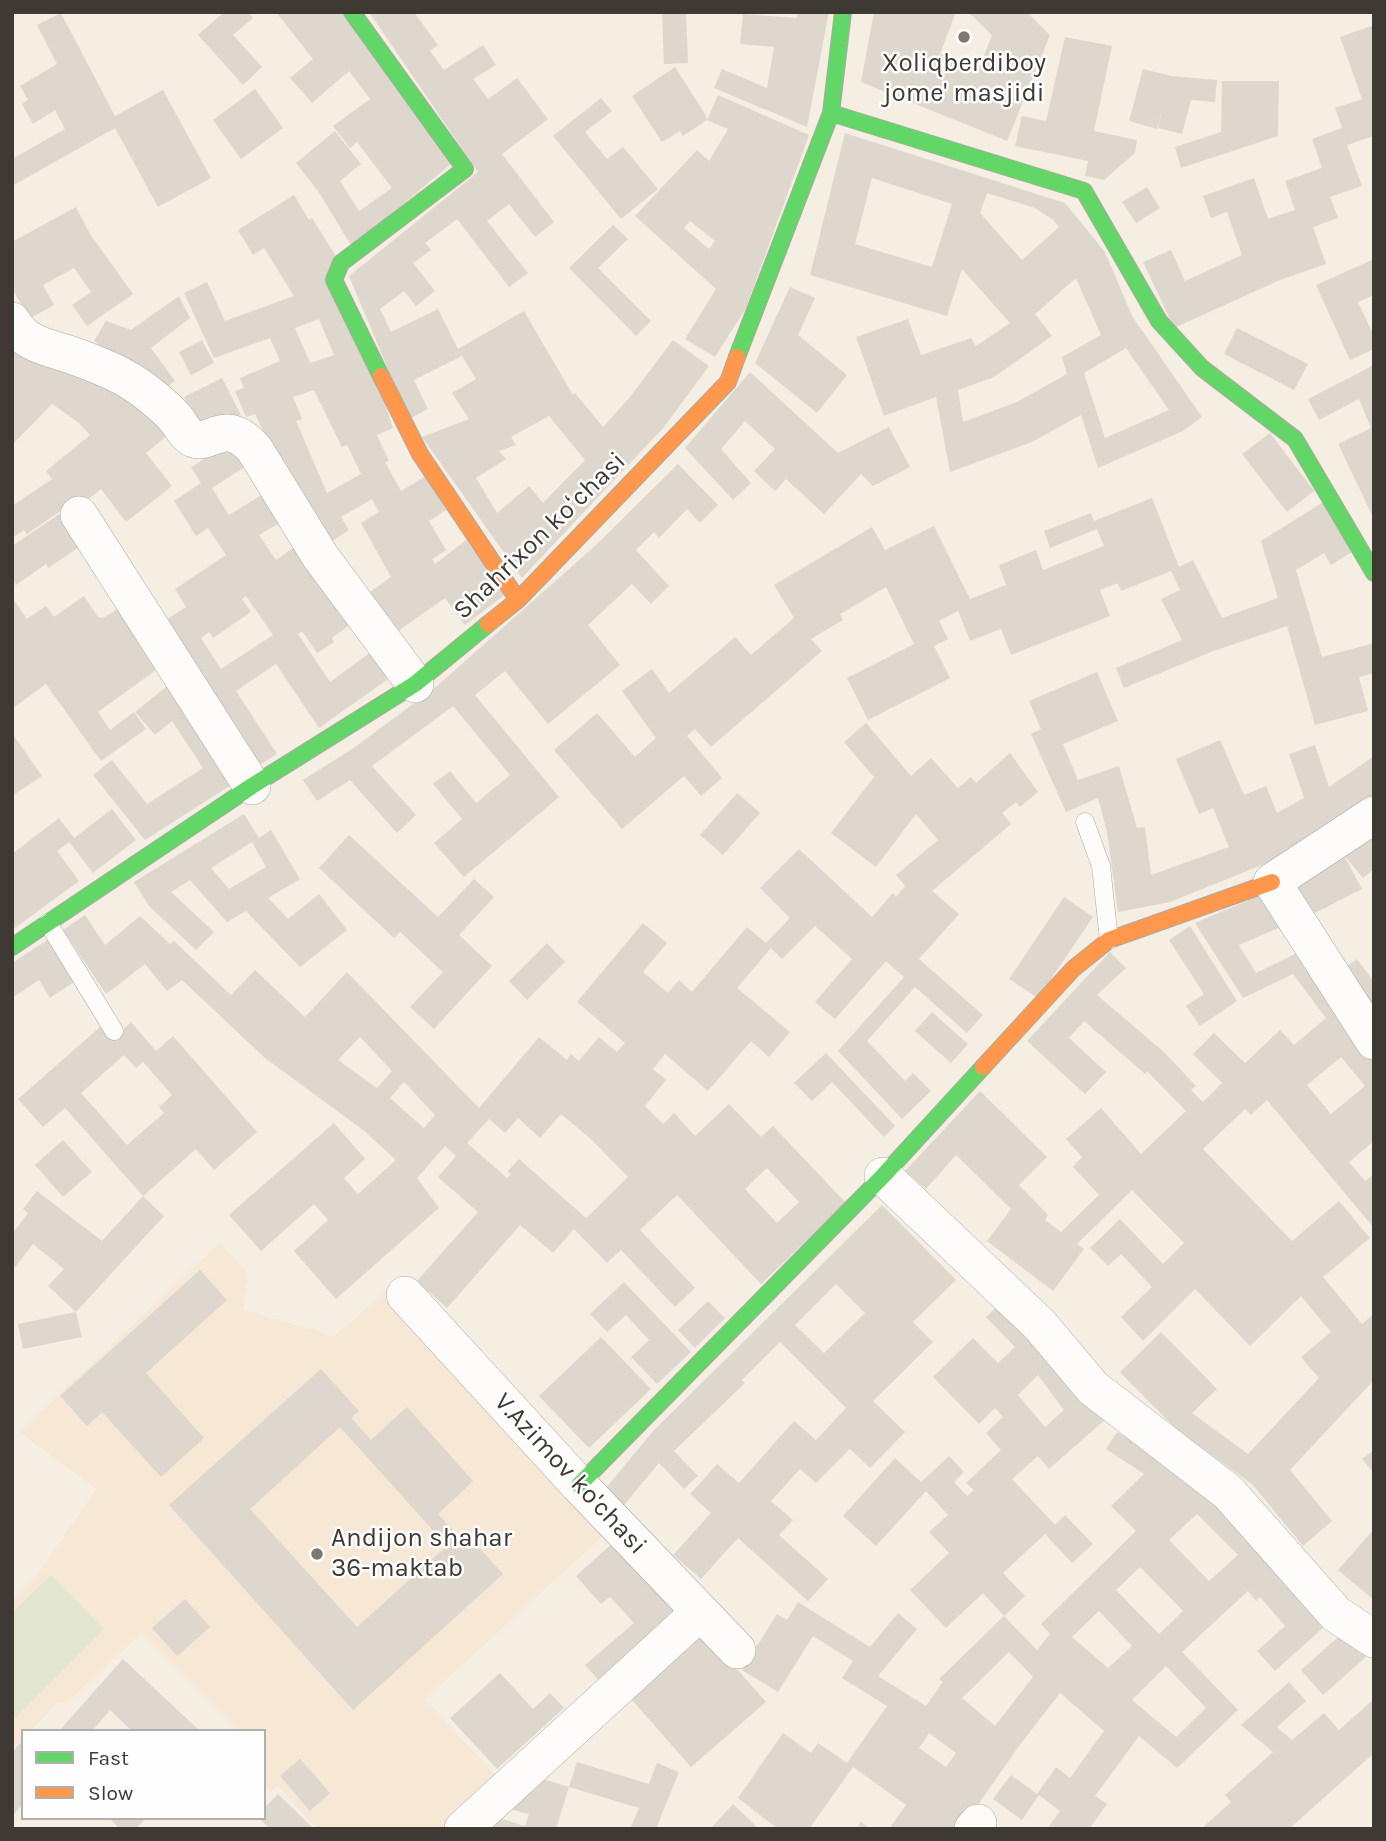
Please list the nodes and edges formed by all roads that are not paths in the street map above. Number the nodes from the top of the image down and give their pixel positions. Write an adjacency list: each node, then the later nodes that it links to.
1 (352, 12): 7 (street)
2 (843, 12): 3 (street, Shahrixon koʻchasi)
3 (831, 113): 6 (street); 7 (street, Shahrixon koʻchasi)
4 (12, 321): 8 (street)
5 (79, 515): 9 (street)
6 (1374, 573)
7 (517, 600): 8 (street, Shahrixon koʻchasi)
8 (415, 684): 9 (street, Shahrixon koʻchasi)
9 (252, 786): 13 (street, Shahrixon koʻchasi)
10 (1374, 816): 12 (street)
11 (1085, 822): 14 (lane)
12 (1272, 882): 14 (street); 17 (street)
13 (48, 923): 15 (street, Shahrixon koʻchasi); 16 (lane)
14 (1109, 940): 18 (street)
15 (12, 947)
16 (114, 1031)
17 (1374, 1041)
18 (883, 1176): 20 (street); 22 (street)
19 (405, 1295): 20 (street, V.Azimov ko'chasi)
20 (579, 1485): 21 (street, V.Azimov ko'chasi)
21 (701, 1612): 23 (street, V.Azimov ko'chasi); 24 (street)
22 (1374, 1639)
23 (737, 1650)
24 (463, 1829)

